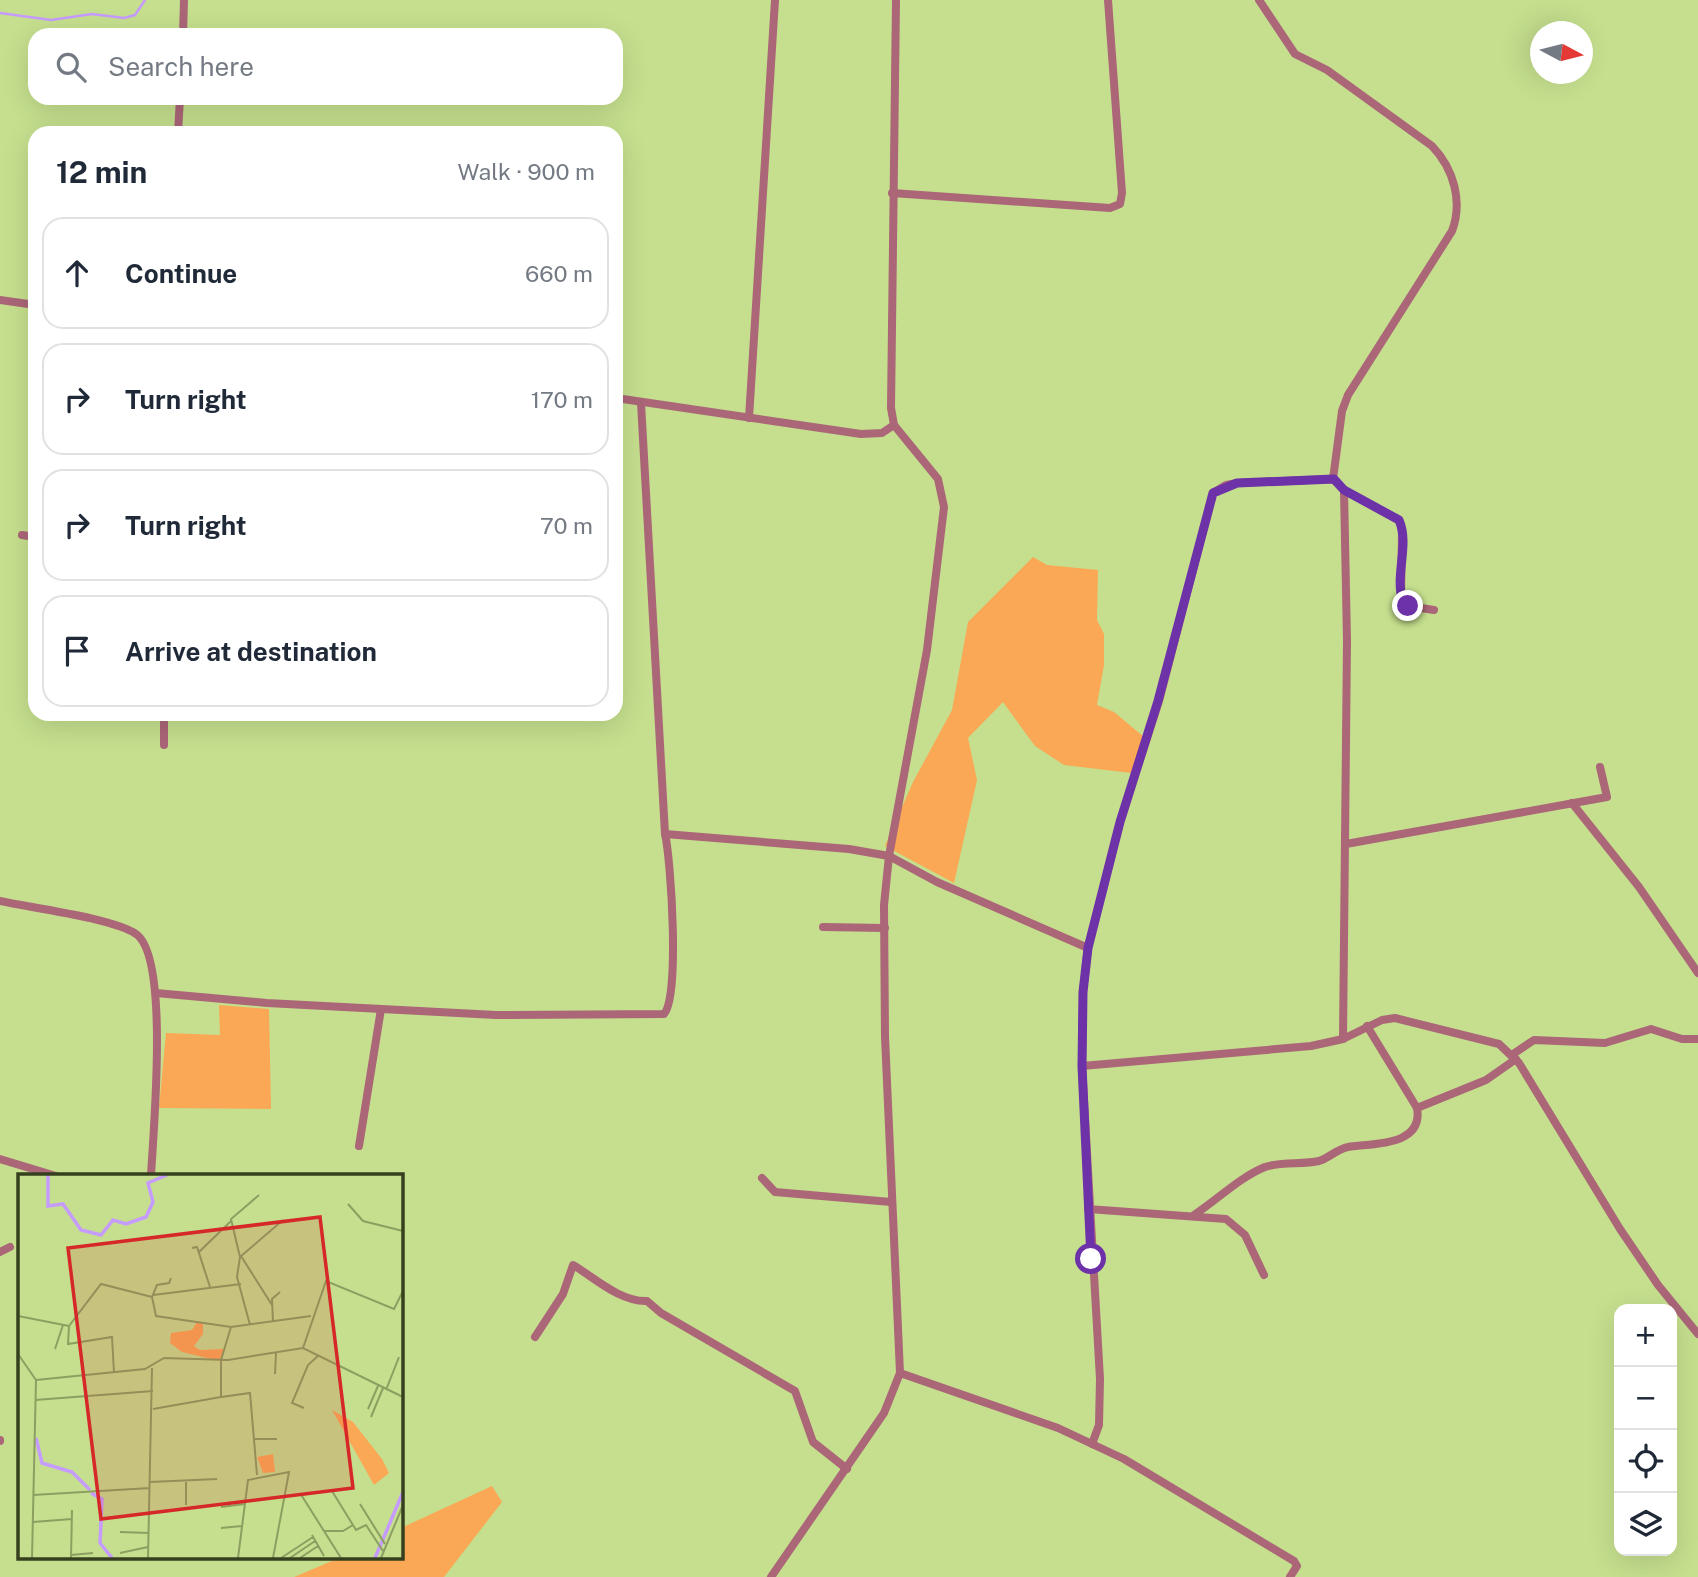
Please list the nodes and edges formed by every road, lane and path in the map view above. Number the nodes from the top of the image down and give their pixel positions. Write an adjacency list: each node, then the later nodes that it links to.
1 (184, 0): 6 (street)
2 (775, 0): 14 (street)
3 (896, 0): 9 (street)
4 (1108, 0): 9 (street)
5 (1259, 0): 16 (street)
6 (183, 28)
7 (180, 105): 8 (street)
8 (178, 126)
9 (892, 193): 15 (street)
10 (0, 300): 11 (street)
11 (28, 305)
12 (623, 399): 13 (street)
13 (642, 403): 14 (street); 25 (street)
14 (749, 418): 15 (street)
15 (894, 425): 27 (street)
16 (1334, 479): 17 (street); 31 (street)
17 (1344, 490): 20 (street); 26 (street)
18 (22, 535): 19 (street)
19 (28, 536)
20 (1434, 610)
21 (164, 721): 22 (street)
22 (164, 745)
23 (1600, 767): 24 (street)
24 (1572, 803): 26 (street); 32 (street)
25 (665, 834): 27 (street); 34 (street)
26 (1346, 845): 36 (street)
27 (889, 856): 30 (street); 31 (street)
28 (0, 901): 33 (street)
29 (823, 927): 30 (street)
30 (885, 928): 46 (street)
31 (1088, 948): 39 (street)
32 (1698, 973)
33 (156, 993): 34 (street); 44 (street)
34 (382, 1009): 41 (street)
35 (1367, 1026): 36 (street); 38 (street); 40 (street)
36 (1343, 1039): 39 (street)
37 (1698, 1039): 38 (street)
38 (1515, 1056): 40 (street); 52 (street)
39 (1082, 1066): 47 (street)
40 (1417, 1108): 48 (street)
41 (359, 1146)
42 (0, 1159): 43 (street)
43 (49, 1174)
44 (151, 1174)
45 (762, 1178): 46 (street)
46 (891, 1202): 54 (street)
47 (1088, 1209): 48 (street); 55 (street)
48 (1194, 1215): 51 (street)
49 (10, 1247): 50 (street)
50 (0, 1252)
51 (1264, 1275)
52 (1698, 1334)
53 (535, 1337): 56 (street)
54 (900, 1373): 55 (street); 56 (street)
55 (1092, 1444): 58 (street)
56 (847, 1469): 57 (street)
57 (771, 1577)
58 (1290, 1577)

